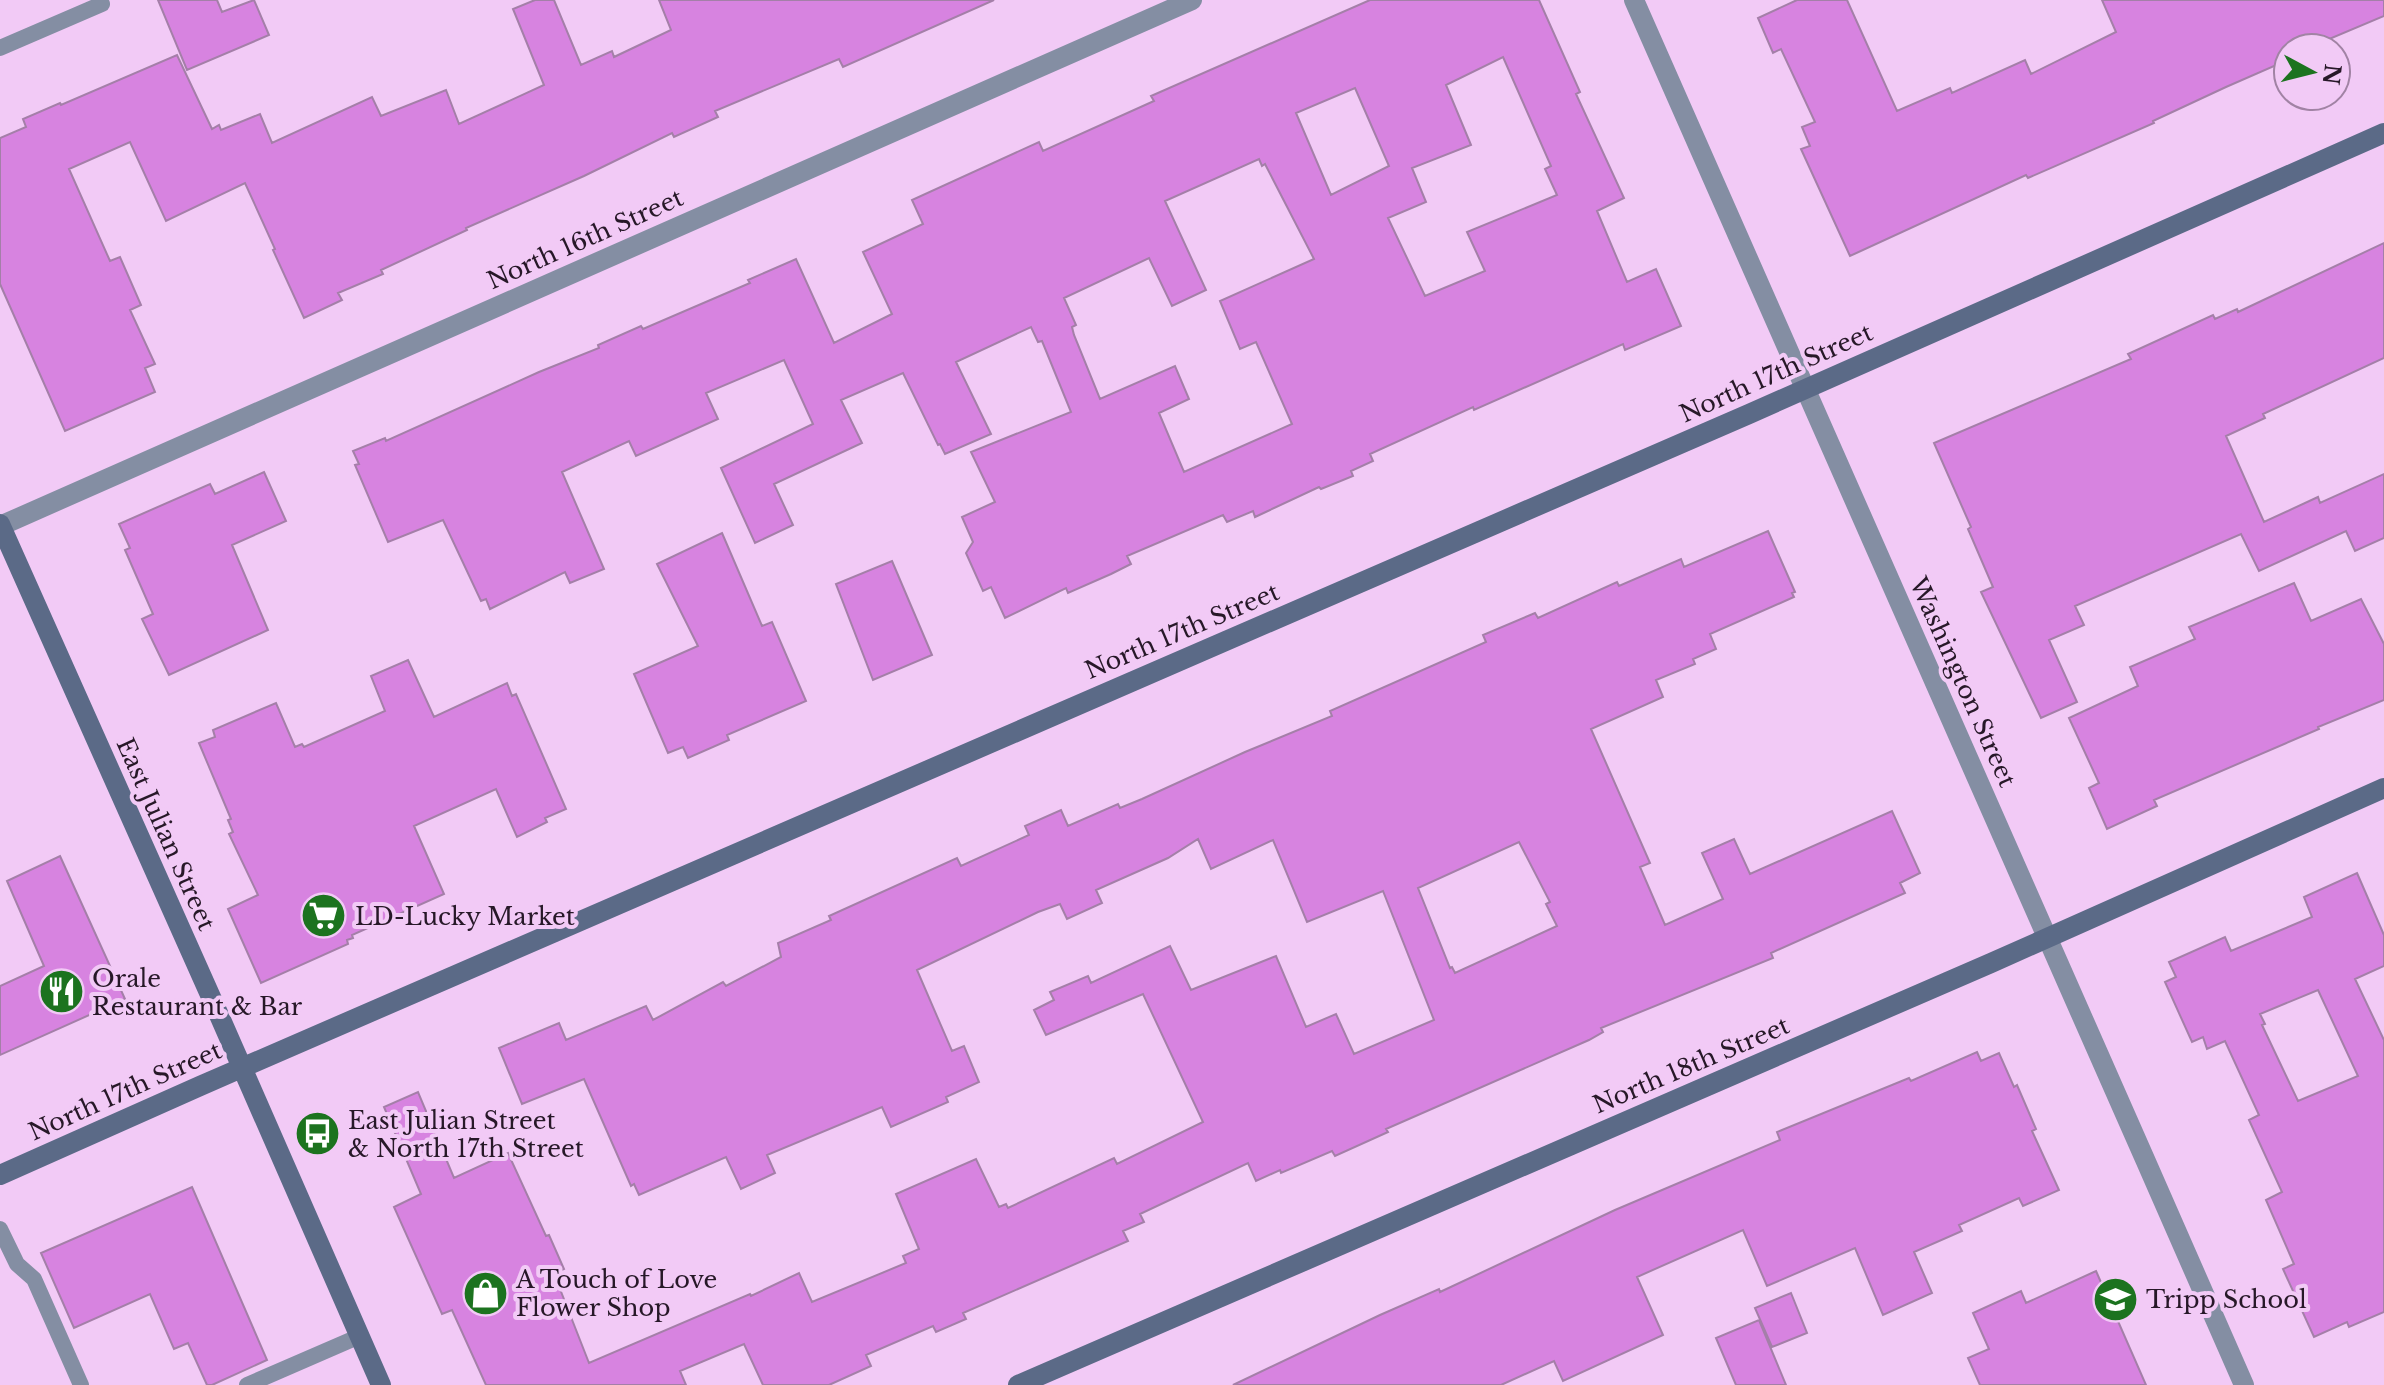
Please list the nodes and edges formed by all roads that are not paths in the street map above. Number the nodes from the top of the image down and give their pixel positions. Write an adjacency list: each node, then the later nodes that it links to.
1 (1192, 0): 7 (street, North 16th Street)
2 (1634, 0): 6 (street, Washington Street)
3 (102, 4): 4 (lane)
4 (0, 48)
5 (2384, 133): 6 (main road, North 17th Street)
6 (1804, 389): 9 (street, Washington Street); 10 (main road, North 17th Street)
7 (0, 525): 10 (main road, East Julian Street)
8 (2384, 788): 9 (main road, North 18th Street)
9 (2049, 938): 17 (main road, North 18th Street); 18 (street, Washington Street)
10 (242, 1067): 11 (main road, North 17th Street); 13 (main road, East Julian Street)
11 (0, 1175)
12 (0, 1229): 14 (lane)
13 (360, 1336): 15 (lane); 16 (main road, East Julian Street)
14 (81, 1385)
15 (247, 1385)
16 (381, 1385)
17 (1018, 1385)
18 (2244, 1385)

